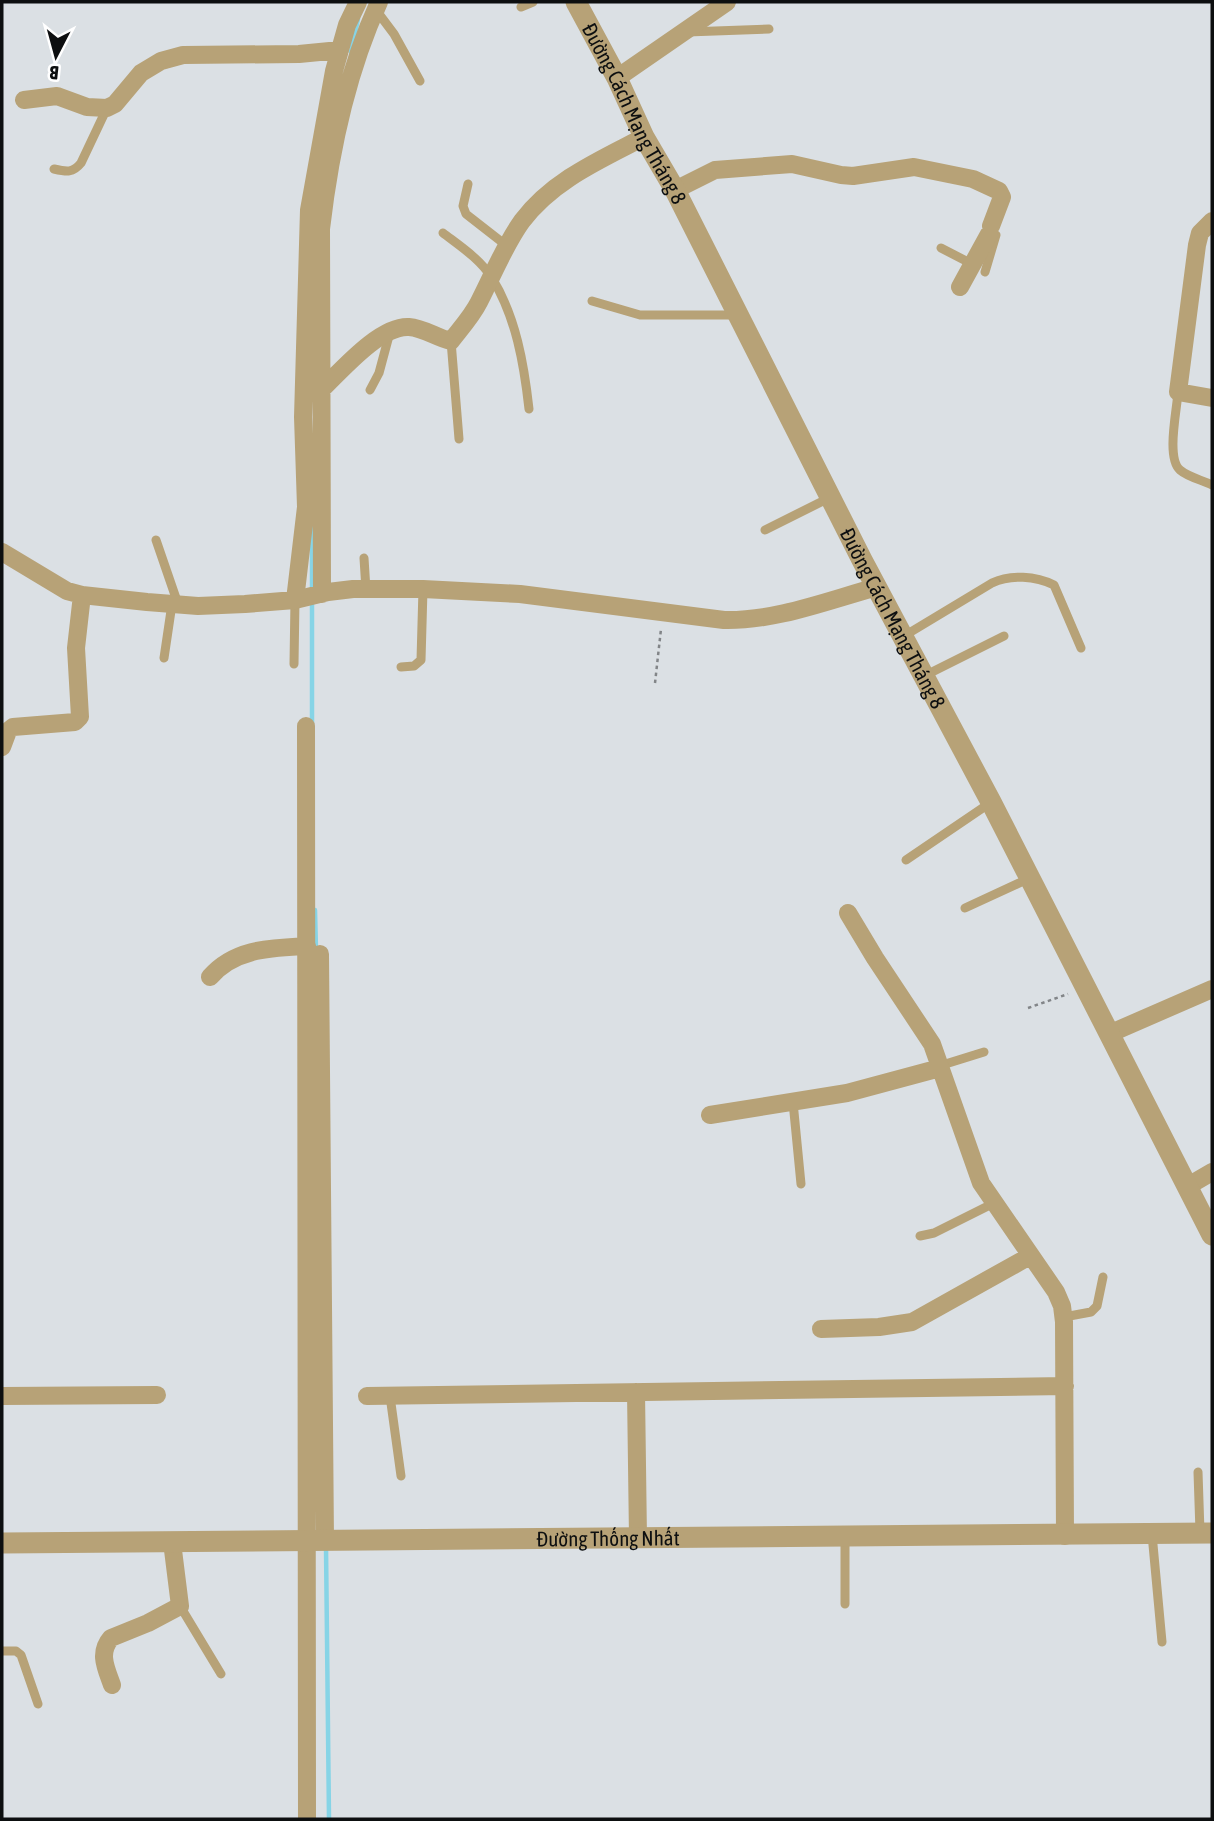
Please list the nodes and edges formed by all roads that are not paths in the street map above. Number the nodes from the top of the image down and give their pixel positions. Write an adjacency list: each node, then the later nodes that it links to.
1 (358, 2): 9 (street)
2 (533, 2): 6 (lane)
3 (576, 2): 10 (street, Đường Cách Mạng Tháng 8)
4 (727, 2): 8 (street)
5 (377, 6): 11 (lane); 30 (street)
6 (521, 7)
7 (769, 29): 8 (lane)
8 (686, 32): 10 (street)
9 (340, 50): 13 (street); 45 (street)
10 (617, 78): 14 (street, Đường Cách Mạng Tháng 8)
11 (420, 81)
12 (24, 100): 13 (street)
13 (107, 107): 15 (lane)
14 (644, 137): 17 (street, Đường Cách Mạng Tháng 8); 20 (street)
15 (54, 169)
16 (468, 184): 20 (lane)
17 (675, 190): 22 (street); 26 (street, Đường Cách Mạng Tháng 8)
18 (1212, 221): 31 (street)
19 (443, 233): 23 (lane)
20 (507, 246): 23 (street)
21 (941, 248): 22 (lane)
22 (978, 268): 24 (street)
23 (491, 277): 28 (street); 33 (lane)
24 (960, 287)
25 (592, 301): 26 (lane)
26 (738, 315): 36 (street, Đường Cách Mạng Tháng 8)
27 (391, 330): 28 (street); 29 (lane); 30 (street)
28 (451, 341): 34 (lane)
29 (370, 390)
30 (320, 391): 45 (street)
31 (1178, 392): 32 (street); 35 (lane)
32 (1212, 398)
33 (529, 409)
34 (460, 439)
35 (1212, 485)
36 (831, 497): 37 (lane); 41 (street, Đường Cách Mạng Tháng 8)
37 (765, 530)
38 (156, 540): 46 (lane)
39 (2, 552): 44 (street)
40 (364, 558): 43 (lane)
41 (877, 587): 42 (street); 47 (street, Đường Cách Mạng Tháng 8)
42 (423, 589): 43 (street); 52 (lane)
43 (366, 590): 45 (street)
44 (82, 595): 46 (street); 54 (street)
45 (310, 597): 46 (street); 51 (lane)
46 (175, 604): 50 (lane)
47 (903, 636): 49 (lane); 53 (street, Đường Cách Mạng Tháng 8)
48 (1004, 636): 53 (lane)
49 (1081, 649)
50 (164, 658)
51 (294, 664)
52 (401, 667)
53 (924, 676): 55 (street, Đường Cách Mạng Tháng 8)
54 (2, 747)
55 (991, 802): 56 (lane); 57 (street, Đường Cách Mạng Tháng 8)
56 (906, 860)
57 (1030, 878): 58 (lane); 63 (street, Đường Cách Mạng Tháng 8)
58 (965, 908)
59 (848, 912): 65 (street)
60 (307, 946): 61 (street); 91 (street); 91 (street)
61 (210, 977)
62 (1212, 989): 63 (street)
63 (1111, 1033): 70 (street, Đường Cách Mạng Tháng 8)
64 (984, 1052): 65 (lane)
65 (940, 1067): 66 (street); 71 (street)
66 (793, 1102): 67 (street); 69 (lane)
67 (710, 1115)
68 (1212, 1172): 70 (street)
69 (801, 1184)
70 (1188, 1185): 72 (street, Đường Cách Mạng Tháng 8)
71 (993, 1203): 73 (lane); 74 (street)
72 (1212, 1235)
73 (920, 1236)
74 (1030, 1256): 76 (street); 77 (street)
75 (1103, 1277): 76 (lane)
76 (1064, 1317): 78 (street)
77 (821, 1329)
78 (1065, 1386): 79 (street); 88 (street)
79 (636, 1392): 83 (street); 90 (street)
80 (157, 1395): 81 (street)
81 (2, 1396)
82 (367, 1396): 83 (street)
83 (390, 1396): 85 (lane)
84 (1198, 1472): 86 (lane)
85 (401, 1476)
86 (1206, 1533): 87 (street, Đường Thống Nhất)
87 (1152, 1534): 88 (street, Đường Thống Nhất); 96 (lane)
88 (1065, 1536): 89 (street, Đường Thống Nhất)
89 (845, 1537): 90 (street, Đường Thống Nhất); 94 (lane)
90 (638, 1538): 91 (street, Đường Thống Nhất)
91 (315, 1541): 92 (street, Đường Thống Nhất); 101 (street)
92 (172, 1542): 93 (street, Đường Thống Nhất); 95 (street)
93 (2, 1543)
94 (845, 1604)
95 (180, 1606): 98 (lane); 99 (street)
96 (1162, 1642)
97 (2, 1651): 100 (lane)
98 (221, 1674)
99 (112, 1685)
100 (38, 1704)
101 (307, 1819)

